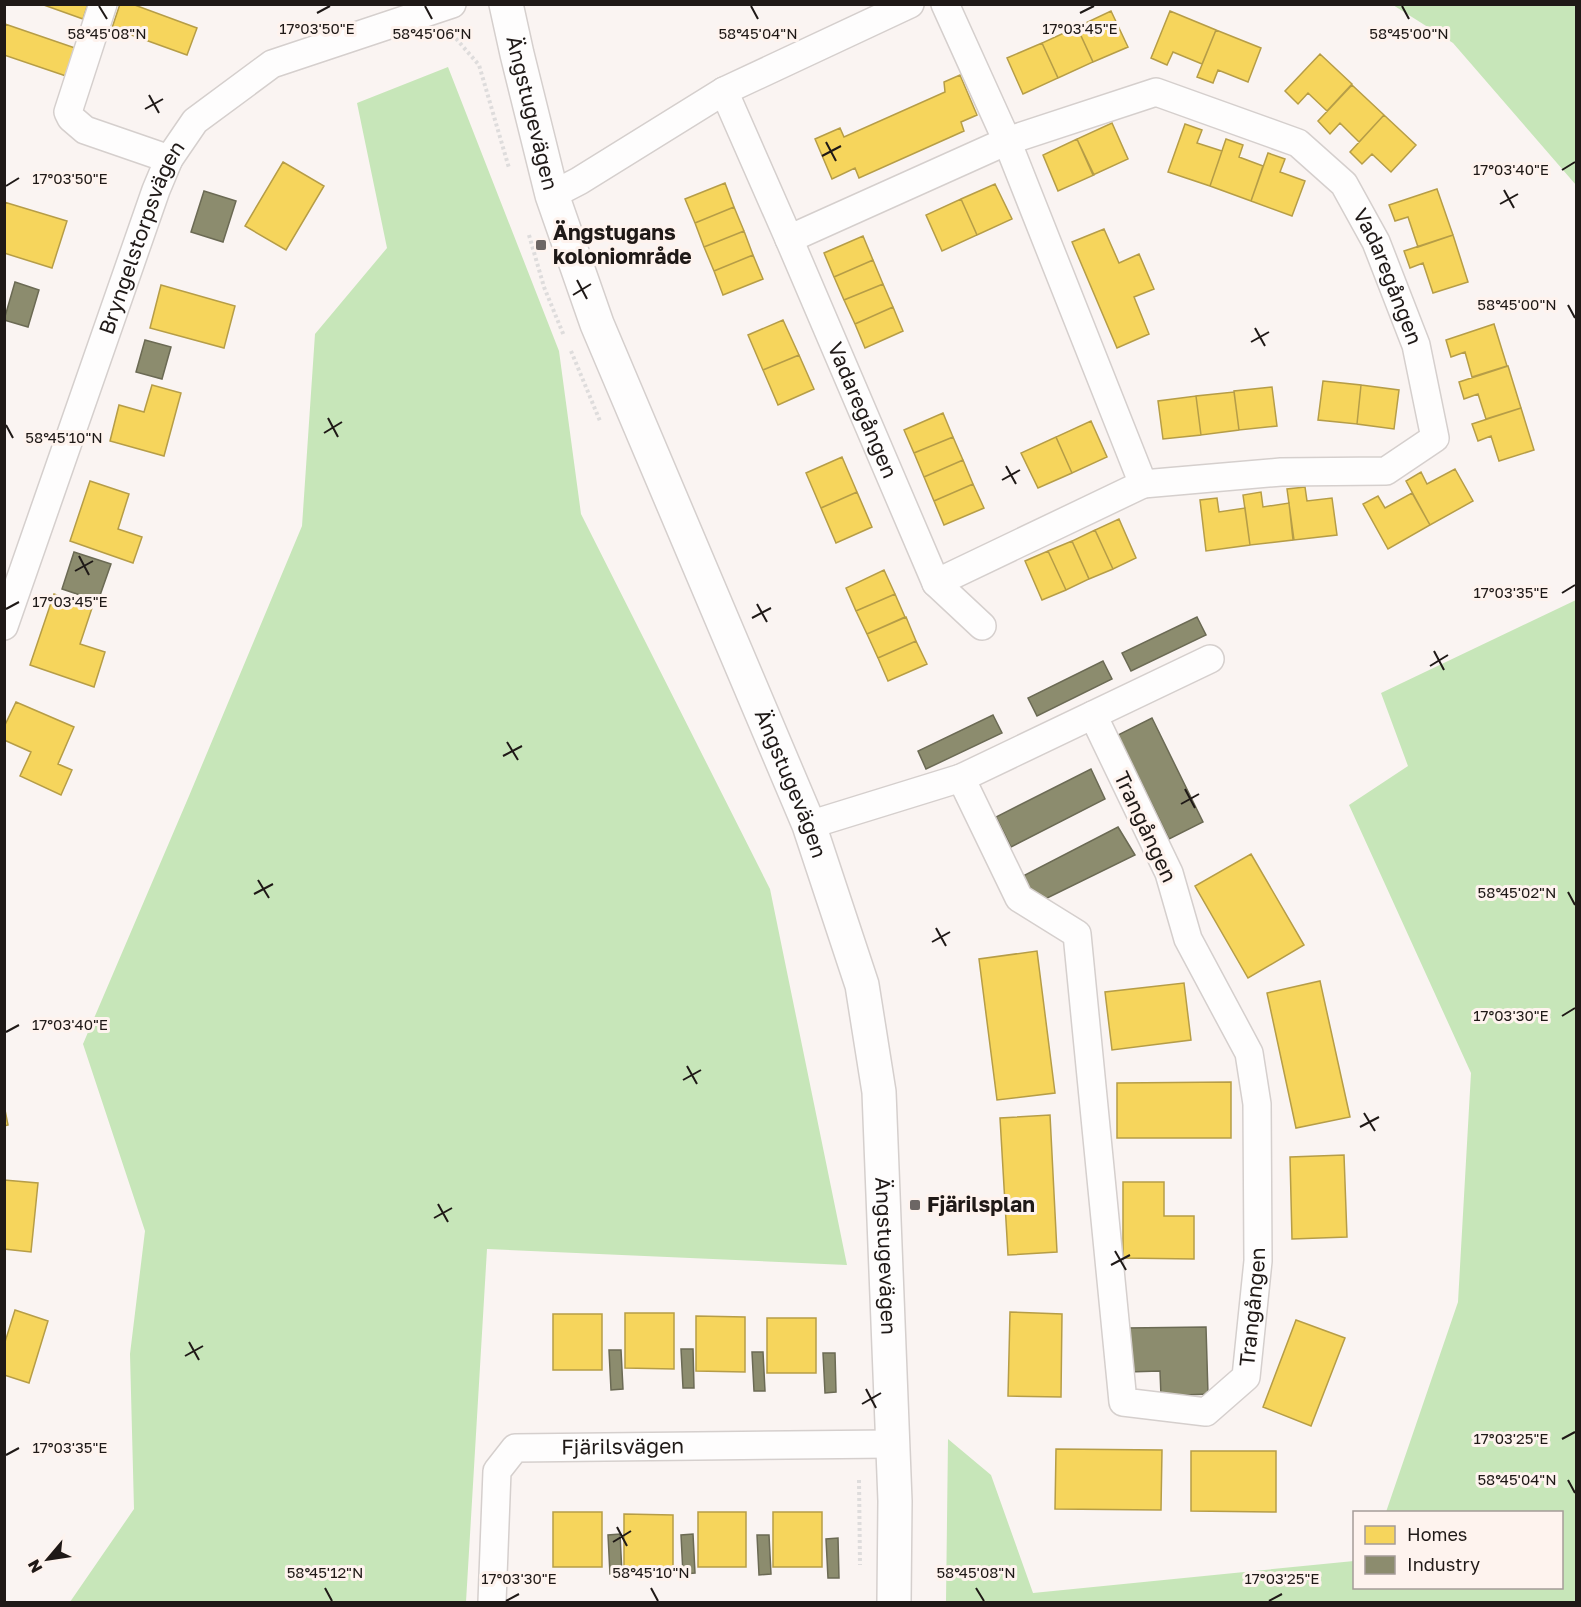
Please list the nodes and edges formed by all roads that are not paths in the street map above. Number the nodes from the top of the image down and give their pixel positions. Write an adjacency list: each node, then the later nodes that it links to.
1 (103, 4): 8 (street)
2 (506, 4): 9 (street, Ängstugevägen)
3 (910, 4): 6 (street)
4 (945, 4): 7 (street)
5 (448, 6): 8 (street, Bryngelstorpsvägen)
6 (724, 91): 9 (street); 10 (street, Vadaregången)
7 (1007, 141): 10 (street, Vadaregången); 11 (street); 11 (street, Vadaregången)
8 (169, 159): 13 (street, Bryngelstorpsvägen)
9 (552, 195): 18 (street, Ängstugevägen)
10 (789, 239): 12 (street, Vadaregången)
11 (1143, 484): 12 (street, Vadaregången)
12 (936, 582): 14 (street, Vadaregången)
13 (4, 626)
14 (982, 626)
15 (1210, 659): 16 (street)
16 (1093, 715): 17 (street); 17 (street, Trangången)
17 (962, 778): 18 (street)
18 (809, 825): 19 (street, Ängstugevägen)
19 (891, 1444): 20 (street, Fjärilsvägen); 21 (street, Ängstugevägen)
20 (492, 1602)
21 (894, 1602)

